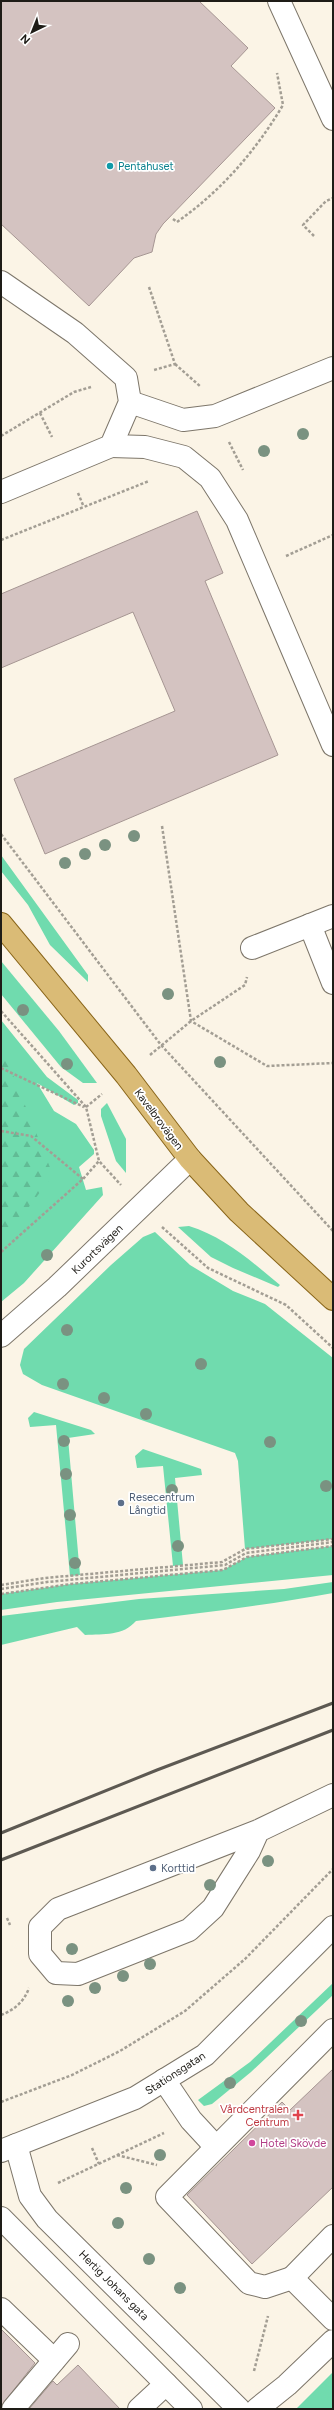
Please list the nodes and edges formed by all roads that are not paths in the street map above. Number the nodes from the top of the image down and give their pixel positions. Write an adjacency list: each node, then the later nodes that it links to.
1 (279, 1): 2 (street)
2 (333, 119)
3 (1, 282): 5 (street)
4 (333, 368): 5 (street)
5 (130, 402): 6 (street)
6 (111, 446): 7 (street); 8 (street)
7 (1, 492)
8 (333, 745)
9 (333, 916): 11 (street)
10 (1, 924): 14 (main road, Kavelbrovägen)
11 (310, 925): 12 (street); 13 (street)
12 (252, 948)
13 (333, 983)
14 (190, 1160): 15 (main road, Kavelbrovägen); 16 (street, Kurortsvägen)
15 (333, 1299)
16 (1, 1336)
17 (333, 1795): 18 (street)
18 (258, 1831): 18 (street)
19 (333, 1927): 21 (street, Stationsgatan)
20 (333, 2030): 22 (street)
21 (164, 2080): 22 (street); 23 (street, Stationsgatan)
22 (216, 2147): 26 (street)
23 (9, 2148): 34 (street, Hertig Johans gata)
24 (1, 2218): 30 (street)
25 (333, 2236): 26 (street)
26 (292, 2278): 28 (street)
27 (1, 2309): 31 (street)
28 (333, 2319)
29 (333, 2341): 35 (street)
30 (166, 2384): 32 (street); 33 (street)
31 (13, 2409)
32 (140, 2409)
33 (191, 2409)
34 (239, 2409)
35 (257, 2409)

